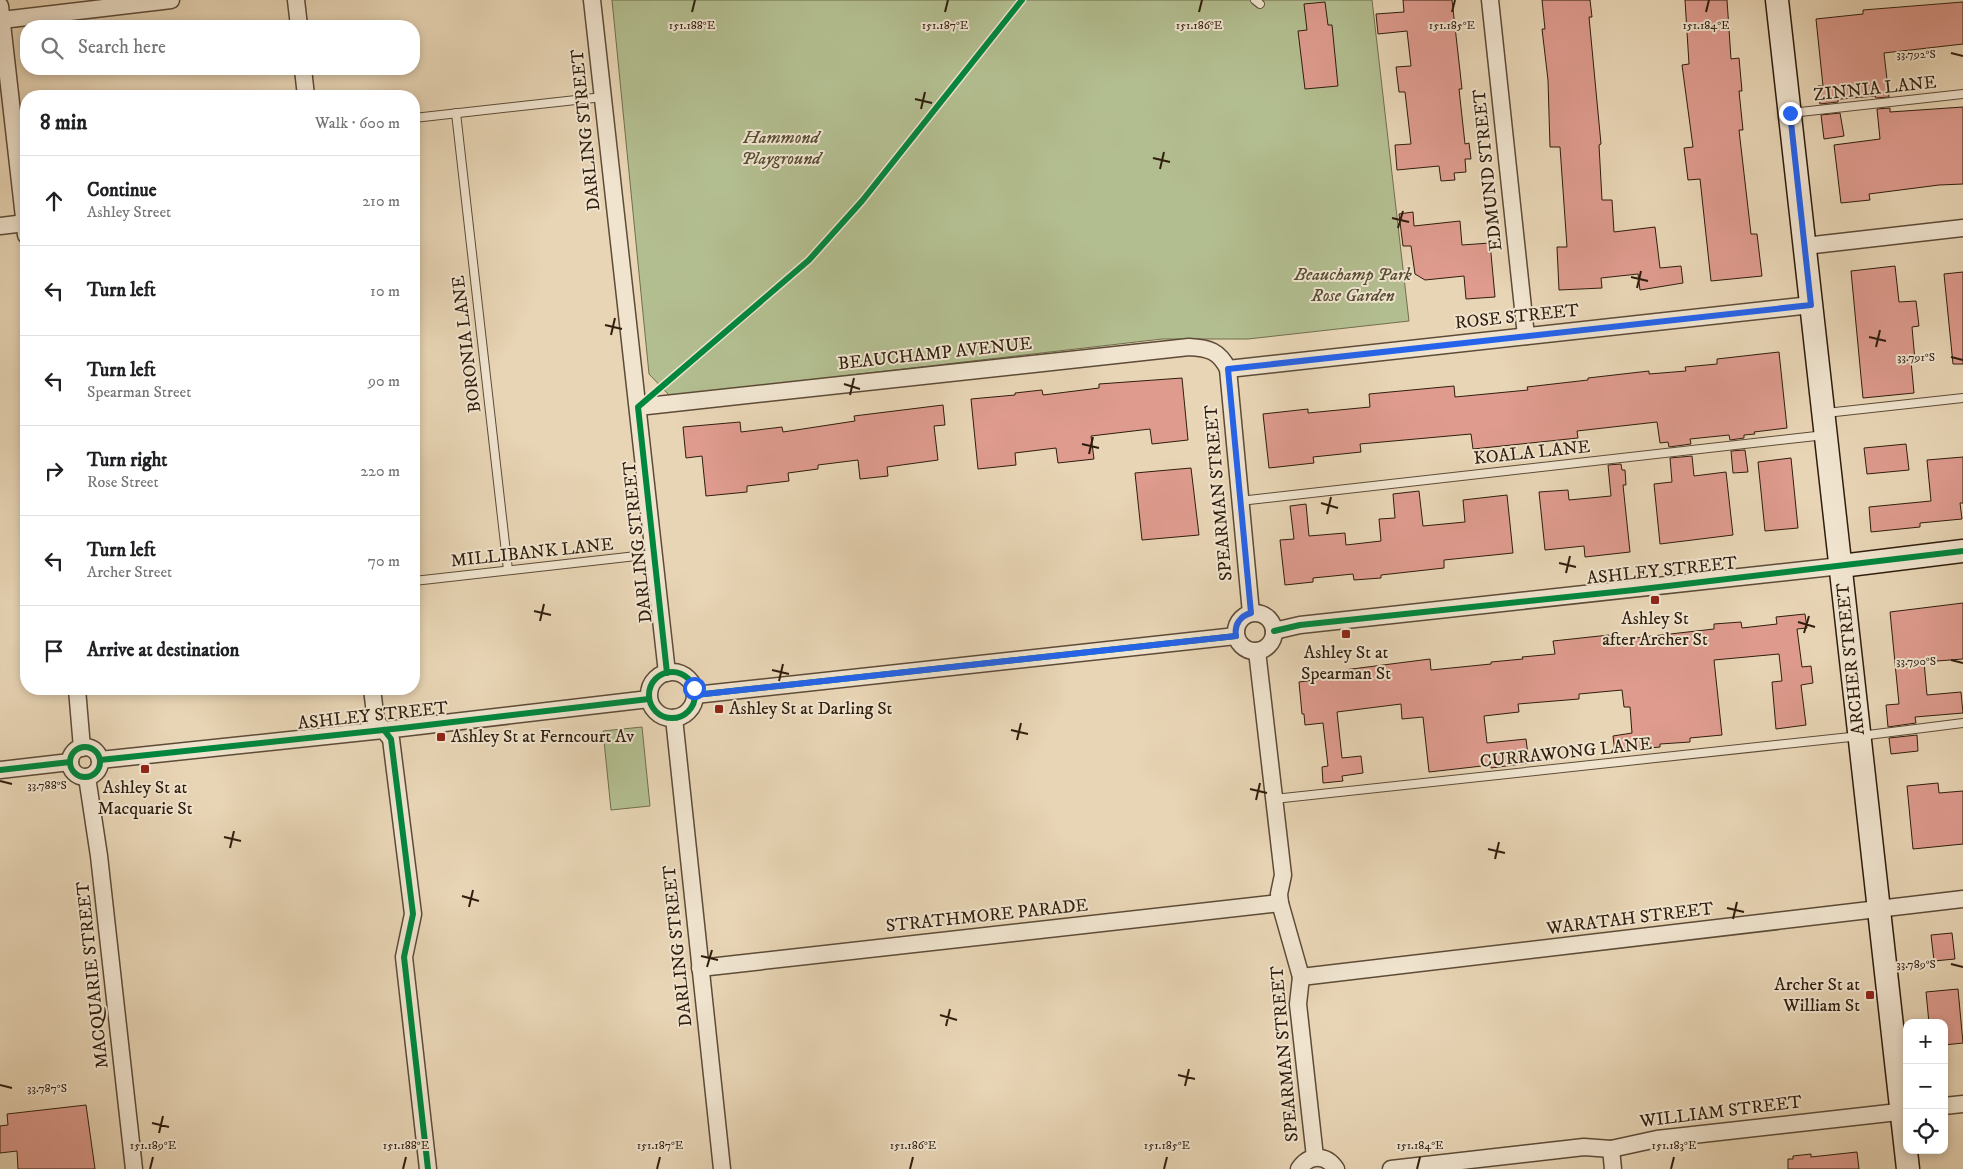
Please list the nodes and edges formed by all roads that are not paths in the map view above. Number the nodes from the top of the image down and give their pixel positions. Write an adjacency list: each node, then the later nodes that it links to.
1 (171, 0): 6 (street)
2 (296, 0): 7 (street)
3 (592, 0): 11 (street, DARLING STREET)
4 (1490, 0): 21 (street, EDMUND STREET)
5 (1776, 0): 13 (main road, ARCHER STREET)
6 (1, 13): 15 (street)
7 (298, 20)
8 (304, 75): 9 (street)
9 (305, 90)
10 (1963, 94): 13 (lane, ZINNIA LANE)
11 (603, 97): 12 (lane); 24 (street, DARLING STREET)
12 (456, 113): 14 (lane); 31 (lane, BORONIA LANE)
13 (1790, 113): 19 (main road, ARCHER STREET)
14 (420, 117)
15 (20, 148)
16 (0, 226): 17 (street)
17 (20, 228)
18 (1963, 228): 19 (street)
19 (1805, 246): 20 (main road, ARCHER STREET)
20 (1811, 305): 21 (street, ROSE STREET); 25 (main road, ARCHER STREET)
21 (1526, 336): 22 (street, ROSE STREET)
22 (1228, 369): 24 (street, BEAUCHAMP AVENUE); 27 (street, SPEARMAN STREET)
23 (1963, 398): 25 (lane)
24 (638, 407): 29 (street, DARLING STREET)
25 (1824, 413): 26 (main road, ARCHER STREET)
26 (1826, 435): 27 (lane, KOALA LANE); 30 (main road, ARCHER STREET)
27 (1240, 501): 33 (street, SPEARMAN STREET)
28 (1963, 551): 30 (main road, ASHLEY STREET)
29 (654, 554): 31 (lane, MILLIBANK LANE); 37 (street, DARLING STREET)
30 (1841, 566): 34 (street, ASHLEY STREET); 45 (main road, ARCHER STREET)
31 (508, 570): 32 (lane, MILLIBANK LANE)
32 (420, 580)
33 (1251, 613): 34 (street); 35 (street)
34 (1274, 631): 36 (street)
35 (1236, 636): 36 (street); 40 (street)
36 (1257, 652): 51 (street, SPEARMAN STREET)
37 (667, 672): 40 (street); 41 (street)
38 (78, 695): 46 (street)
39 (373, 695): 44 (street)
40 (695, 695): 42 (street)
41 (649, 699): 42 (street); 44 (street, ASHLEY STREET)
42 (674, 718): 55 (street, DARLING STREET)
43 (1963, 723): 45 (lane, CURRAWONG LANE)
44 (384, 730): 47 (street, ASHLEY STREET); 65 (street)
45 (1860, 736): 51 (lane, CURRAWONG LANE); 54 (main road, ARCHER STREET)
46 (82, 748): 47 (street); 48 (street)
47 (100, 760): 50 (street)
48 (70, 762): 49 (street); 50 (street)
49 (0, 770)
50 (87, 777): 64 (street, MACQUARIE STREET)
51 (1274, 799): 53 (street, SPEARMAN STREET)
52 (1963, 899): 54 (street, WARATAH STREET)
53 (1280, 903): 55 (street, STRATHMORE PARADE); 56 (street, SPEARMAN STREET)
54 (1879, 909): 56 (street, WARATAH STREET); 59 (main road, ARCHER STREET)
55 (700, 968): 66 (street, DARLING STREET)
56 (1302, 977): 63 (street, SPEARMAN STREET)
57 (1963, 1104): 58 (street)
58 (1948, 1106)
59 (1904, 1109)
60 (1903, 1111): 61 (street, WILLIAM STREET)
61 (1611, 1149): 69 (street, WILLIAM STREET); 70 (street)
62 (1907, 1154): 71 (main road, ARCHER STREET)
63 (1315, 1157): 67 (street); 68 (street)
64 (134, 1169)
65 (428, 1169)
66 (722, 1169)
67 (1299, 1169)
68 (1336, 1169)
69 (1391, 1169)
70 (1613, 1169)
71 (1908, 1169)

